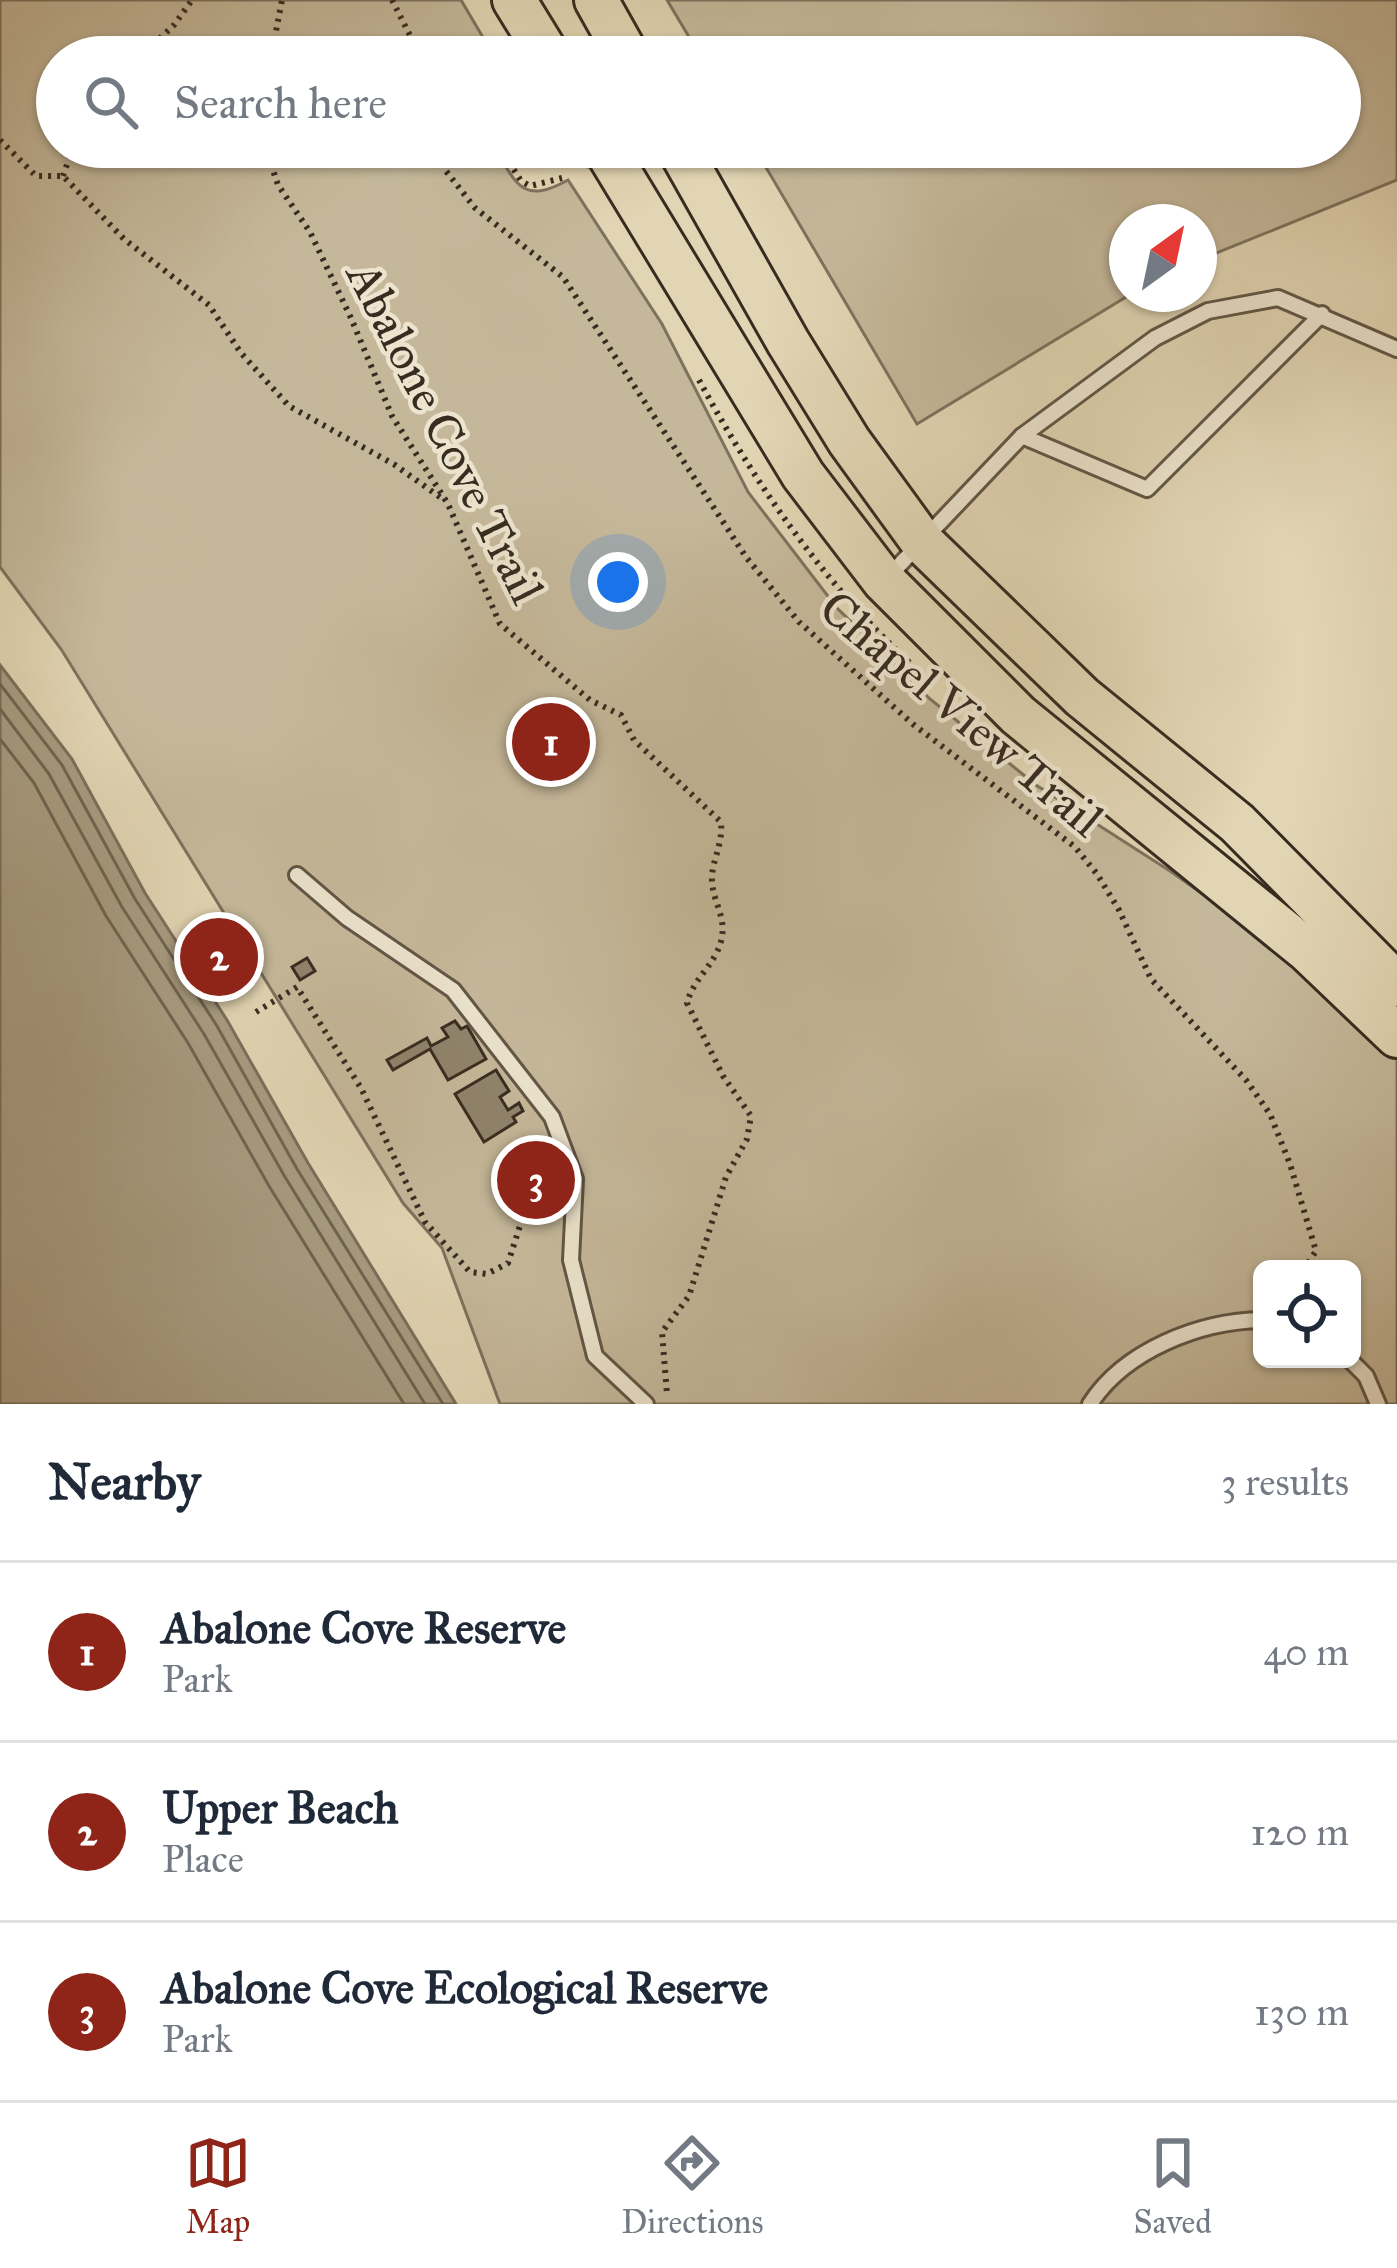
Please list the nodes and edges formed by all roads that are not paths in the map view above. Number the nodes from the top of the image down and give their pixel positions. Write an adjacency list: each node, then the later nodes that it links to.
1 (596, 0): 2 (main road)
2 (616, 36)
3 (602, 168): 9 (main road)
4 (690, 168): 8 (main road)
5 (1322, 314): 6 (lane); 7 (lane); 7 (lane)
6 (1397, 349)
7 (1022, 436): 8 (lane)
8 (923, 543): 9 (lane); 11 (main road)
9 (884, 581): 12 (main road)
10 (297, 875): 15 (lane)
11 (1397, 985)
12 (1397, 1036)
13 (1253, 1319): 16 (lane)
14 (1358, 1368): 17 (lane)
15 (646, 1404)
16 (1090, 1404)
17 (1378, 1404)

